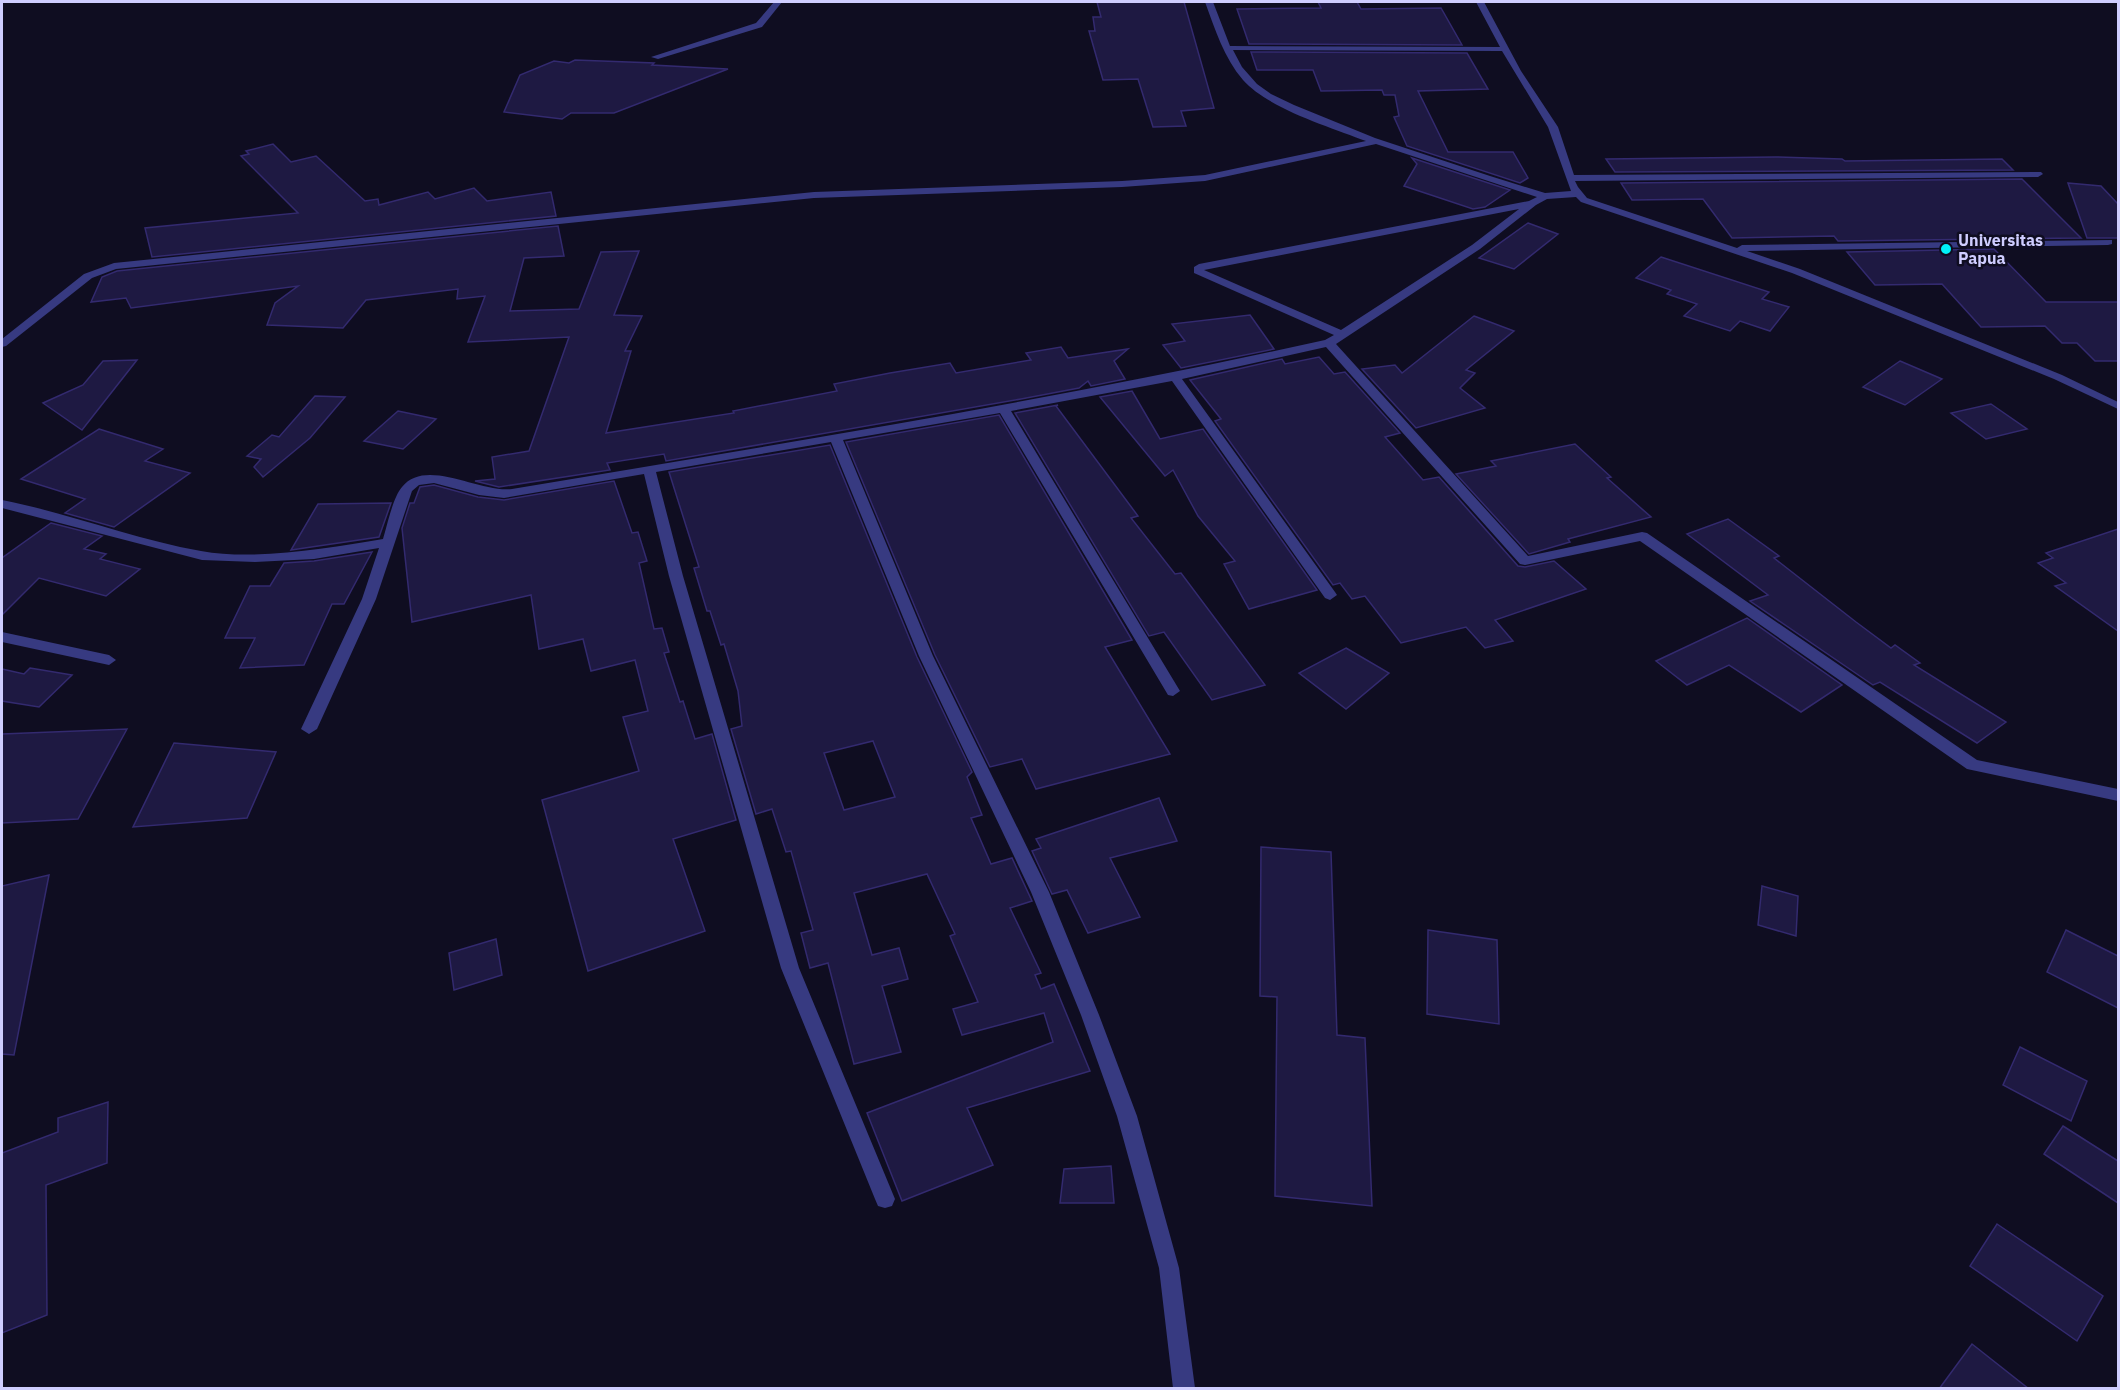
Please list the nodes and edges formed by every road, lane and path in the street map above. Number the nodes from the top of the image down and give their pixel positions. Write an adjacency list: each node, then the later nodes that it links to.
1 (778, 2): 6 (street)
2 (1209, 2): 4 (street)
3 (1480, 2): 5 (street)
4 (1227, 48): 5 (street); 7 (street)
5 (1505, 49): 9 (street)
6 (655, 57)
7 (1374, 142): 11 (street); 17 (street)
8 (2038, 174): 9 (street)
9 (1569, 178): 10 (street)
10 (1577, 194): 11 (street); 14 (street)
11 (1545, 196): 12 (street)
12 (1533, 203): 15 (street); 15 (street)
13 (2108, 242): 14 (street)
14 (1733, 248): 19 (street)
15 (1343, 335): 16 (street)
16 (1329, 343): 18 (street); 30 (street)
17 (2, 344)
18 (1174, 377): 20 (street); 25 (street)
19 (2118, 406)
20 (1004, 409): 21 (street); 28 (street)
21 (835, 437): 22 (street); 32 (street)
22 (649, 470): 24 (street); 31 (street)
23 (2, 504): 24 (street)
24 (386, 543): 29 (street)
25 (1330, 595)
26 (2, 637): 27 (street)
27 (109, 660)
28 (1173, 692)
29 (309, 729)
30 (2118, 795)
31 (885, 1199)
32 (1184, 1389)

